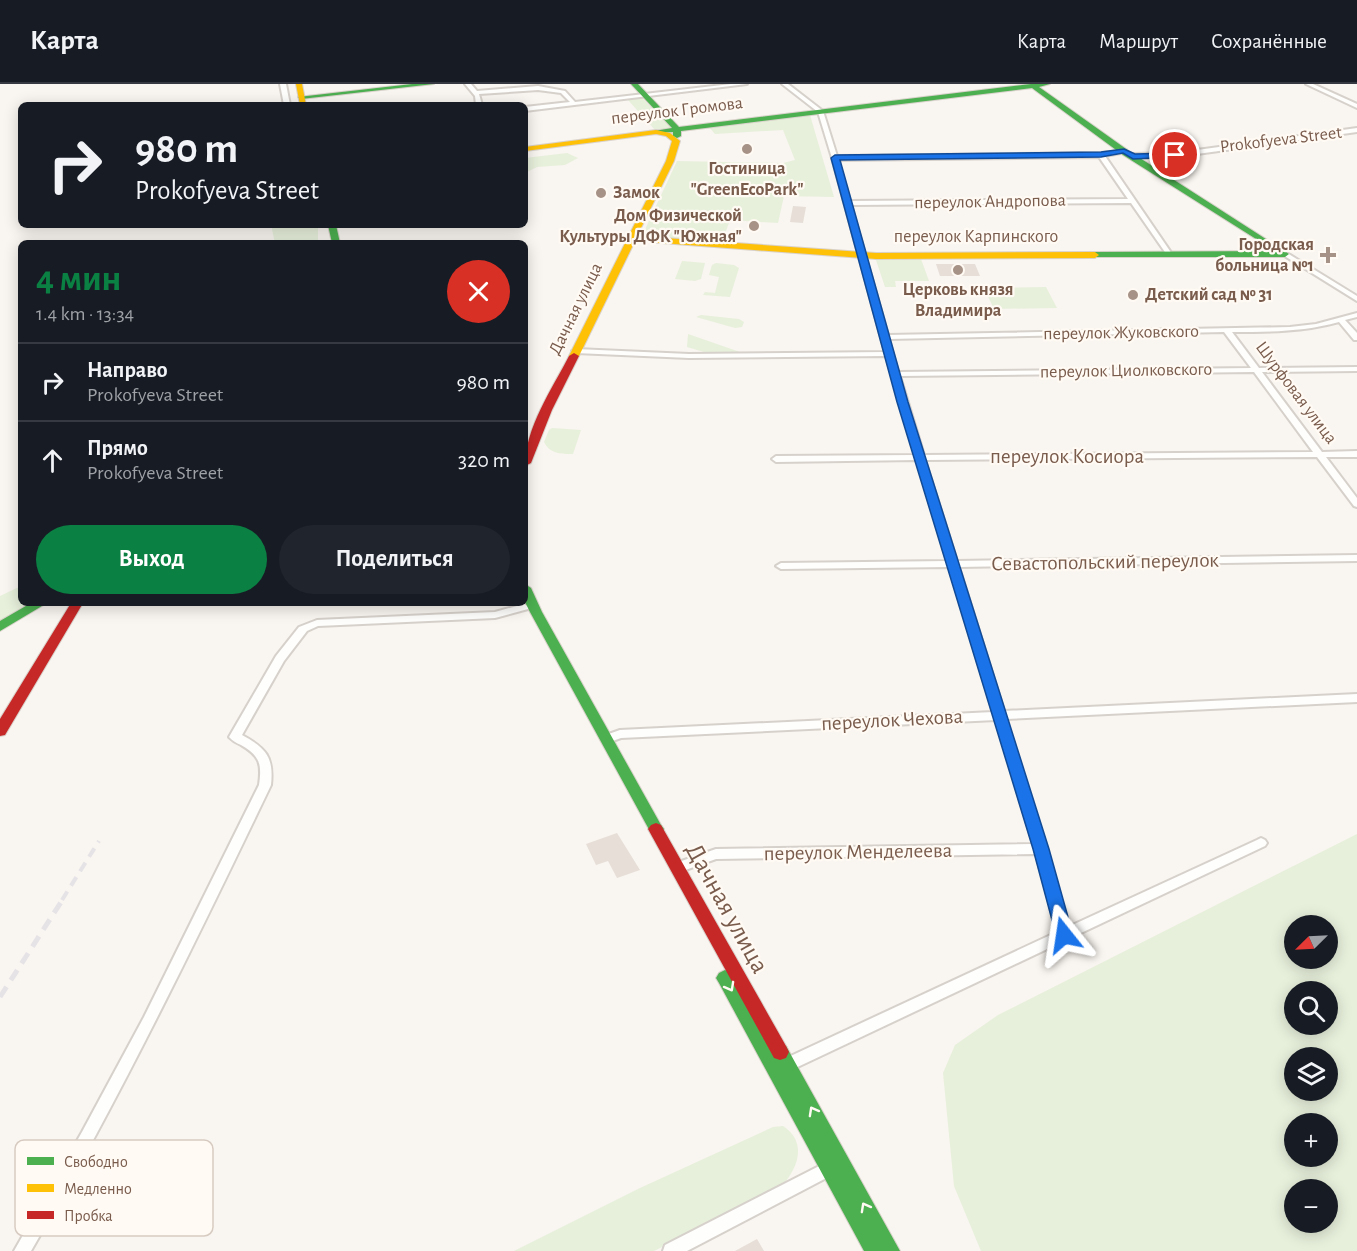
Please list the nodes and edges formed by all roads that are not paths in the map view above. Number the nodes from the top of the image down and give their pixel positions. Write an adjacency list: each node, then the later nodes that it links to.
1 (284, 84): 12 (street)
2 (431, 84): 11 (street)
3 (468, 84): 9 (street)
4 (634, 84): 10 (street)
5 (744, 84): 10 (street)
6 (785, 84): 17 (street)
7 (1309, 84): 15 (street)
8 (1038, 85): 17 (street, переулок Громова); 22 (street)
9 (475, 93): 13 (street); 14 (street)
10 (645, 95): 14 (street); 19 (street)
11 (301, 96)
12 (287, 102)
13 (478, 102)
14 (574, 104): 16 (street)
15 (1357, 106)
16 (528, 109)
17 (820, 111): 19 (street, переулок Громова); 24 (street)
18 (1357, 130): 22 (street, Prokofyeva Street)
19 (668, 136): 20 (street, переулок Громова); 21 (street, переулок Громова); 27 (street, Дачная улица)
20 (528, 149)
21 (528, 154)
22 (1129, 154): 23 (street, Prokofyeva Street); 29 (street)
23 (1101, 155): 24 (street, Prokofyeva Street); 25 (street)
24 (835, 158): 26 (street)
25 (1131, 201): 26 (street, переулок Андропова); 28 (street)
26 (849, 203): 30 (street)
27 (628, 237): 30 (street, переулок Карпинского); 37 (street, Дачная улица)
28 (1169, 254): 29 (street, переулок Карпинского); 30 (street, переулок Карпинского)
29 (1285, 254): 31 (street)
30 (862, 255): 35 (street)
31 (1357, 299)
32 (1357, 315): 33 (street, переулок Жуковского)
33 (1342, 321): 34 (street, переулок Жуковского); 36 (street)
34 (1227, 331): 35 (street, переулок Жуковского); 40 (street, Шурфовая улица)
35 (884, 337): 38 (street)
36 (1357, 338)
37 (572, 351): 38 (street); 42 (street, Дачная улица)
38 (889, 354): 41 (street)
39 (1357, 369): 40 (street, переулок Циолковского)
40 (1256, 370): 41 (street, переулок Циолковского); 45 (street, Шурфовая улица)
41 (895, 374): 47 (street)
42 (537, 423): 43 (street, Дачная улица); 44 (street, Дачная улица)
43 (528, 437)
44 (528, 451)
45 (1319, 454): 46 (street, переулок Косиора); 47 (street, переулок Косиора); 49 (street, Шурфовая улица)
46 (1357, 454)
47 (921, 458): 48 (street, переулок Косиора); 51 (street)
48 (776, 459)
49 (1357, 504)
50 (1357, 558): 51 (street, Севастопольский переулок)
51 (954, 564): 52 (street, Севастопольский переулок); 59 (street)
52 (781, 566)
53 (36, 606): 57 (street)
54 (75, 606): 60 (street)
55 (523, 606): 67 (street)
56 (527, 606): 61 (street, Дачная улица)
57 (0, 627)
58 (1357, 698): 59 (street, переулок Чехова)
59 (1000, 715): 61 (street, переулок Чехова); 63 (street)
60 (0, 731)
61 (602, 740): 64 (street, Дачная улица)
62 (1261, 843): 65 (street)
63 (1041, 849): 64 (street, переулок Менделеева); 65 (street)
64 (672, 870): 66 (street, Дачная улица); 68 (street, Дачная улица, one-way to 68)
65 (1064, 935): 66 (street)
66 (787, 1065): 68 (street, Дачная улица, one-way to 66)
67 (86, 1140)
68 (835, 1166): 71 (street); 72 (street, Дачная улица); 73 (street, Дачная улица, one-way to 68)
69 (31, 1236): 70 (street)
70 (22, 1251)
71 (671, 1251)
72 (874, 1251)
73 (890, 1251)

